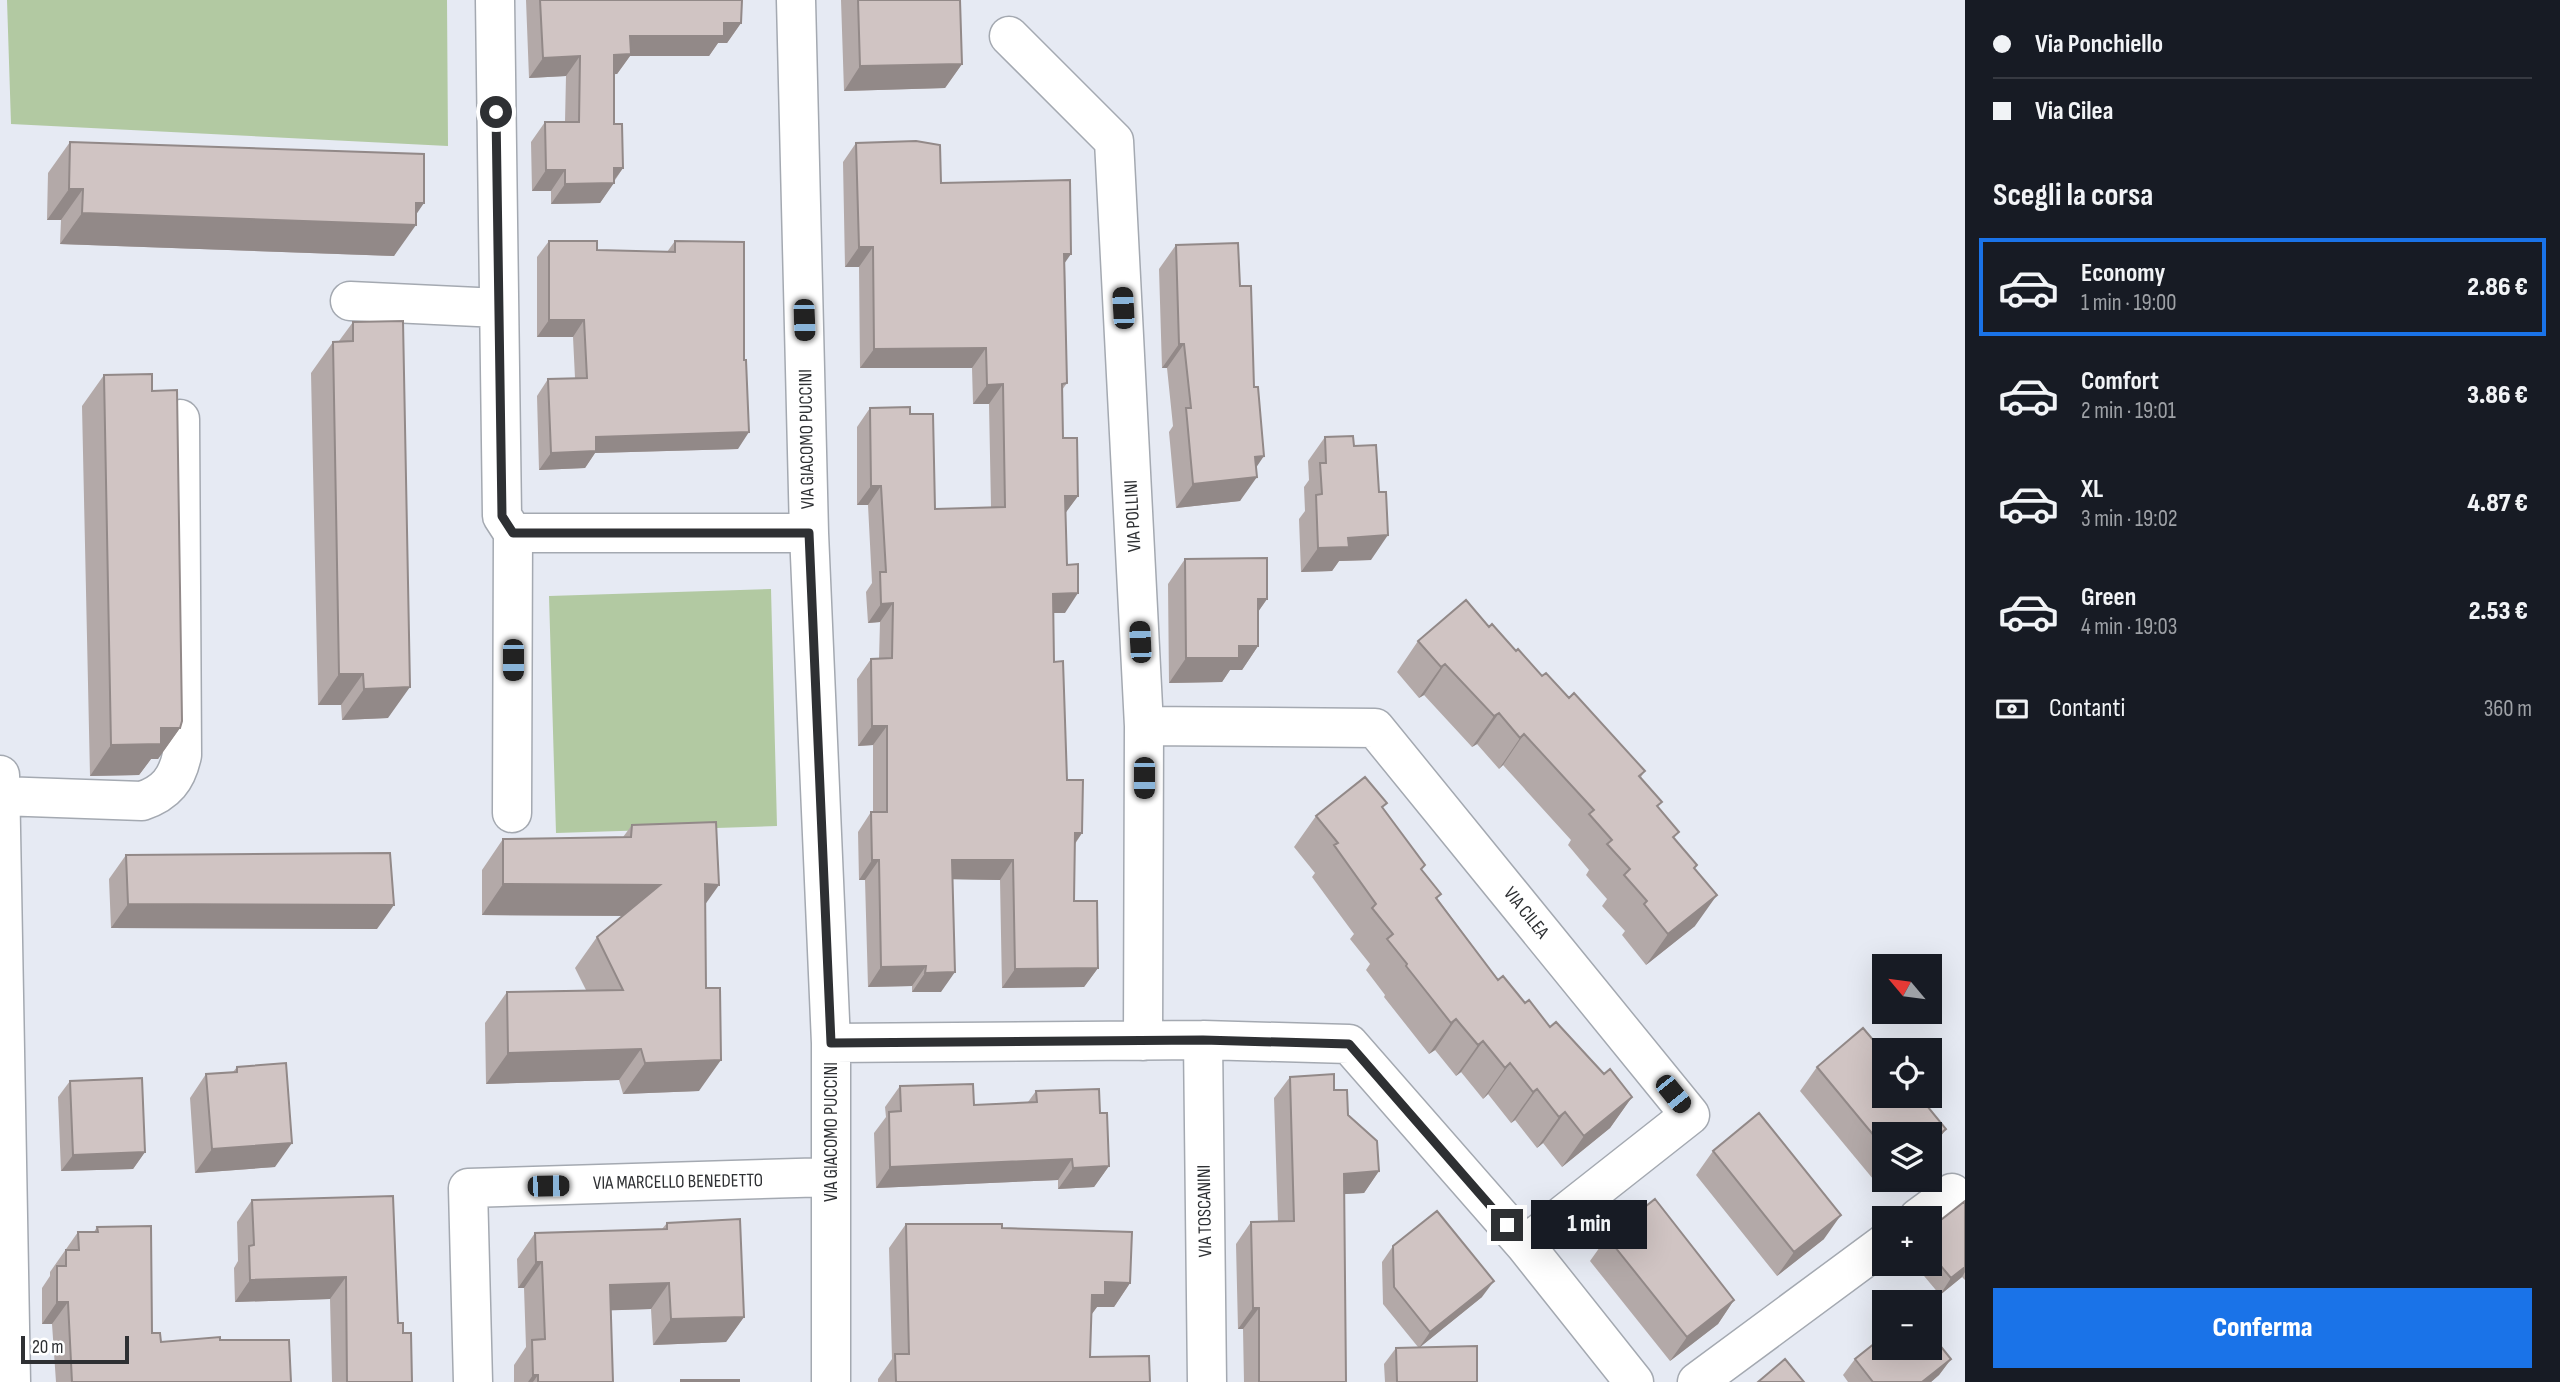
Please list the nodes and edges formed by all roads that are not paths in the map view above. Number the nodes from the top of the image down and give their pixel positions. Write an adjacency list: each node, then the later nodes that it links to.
1 (495, 0): 5 (street)
2 (796, 0): 8 (street, VIA GIACOMO PUCCINI)
3 (1009, 36): 9 (street, VIA POLLINI)
4 (350, 300): 5 (street)
5 (499, 308): 7 (street)
6 (180, 419): 11 (street)
7 (513, 533): 8 (street); 12 (street)
8 (809, 533): 15 (street, VIA GIACOMO PUCCINI)
9 (1144, 726): 14 (street, VIA POLLINI); 19 (street, VIA CILEA)
10 (0, 775): 11 (street)
11 (1, 796): 21 (street)
12 (512, 813)
13 (1203, 1040): 14 (street); 19 (street); 24 (street, VIA TOSCANINI)
14 (1143, 1041): 15 (street)
15 (831, 1043): 16 (street, VIA GIACOMO PUCCINI)
16 (831, 1177): 22 (street, VIA MARCELLO BENEDETTO); 23 (street, VIA GIACOMO PUCCINI)
17 (1952, 1193): 18 (street)
18 (1934, 1206)
19 (1525, 1245): 25 (street)
20 (1872, 1253): 26 (street)
21 (11, 1382)
22 (473, 1382)
23 (831, 1382)
24 (1208, 1382)
25 (1634, 1382)
26 (1698, 1382)

